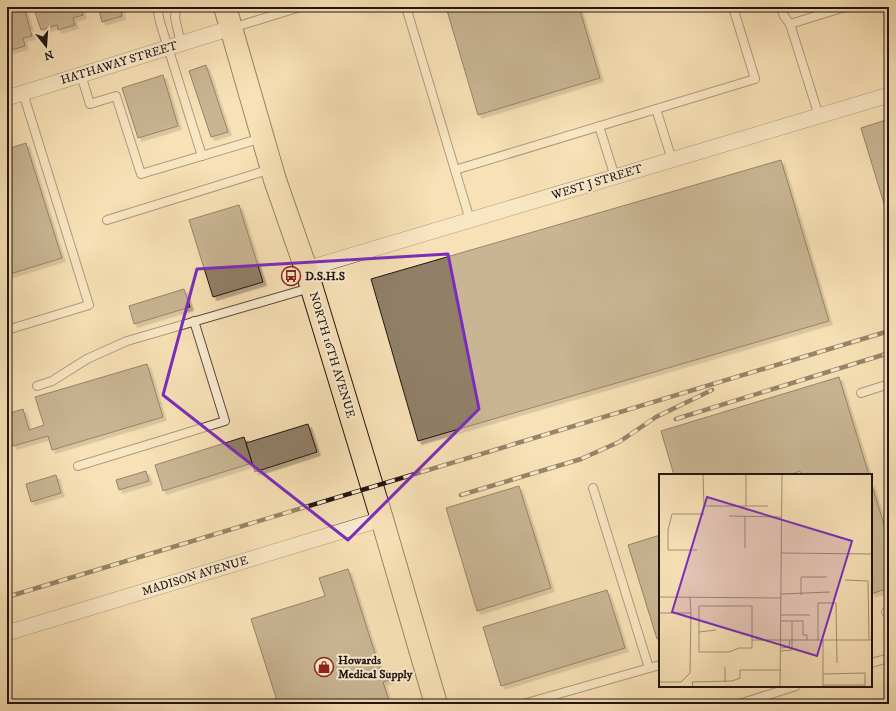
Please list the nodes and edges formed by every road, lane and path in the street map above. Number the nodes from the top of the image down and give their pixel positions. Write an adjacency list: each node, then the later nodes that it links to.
1 (157, 7): 11 (lane)
2 (176, 7): 11 (lane)
3 (225, 7): 10 (main road, NORTH 16TH AVENUE)
4 (300, 7): 10 (lane)
5 (406, 7): 23 (lane)
6 (733, 7): 16 (lane)
7 (781, 7): 9 (lane)
8 (845, 7): 9 (lane)
9 (790, 24): 17 (lane)
10 (231, 28): 11 (street, HATHAWAY STREET); 19 (main road, NORTH 16TH AVENUE)
11 (175, 46): 12 (street, HATHAWAY STREET); 20 (lane)
12 (81, 75): 13 (street, HATHAWAY STREET); 20 (lane)
13 (23, 93): 15 (street, HATHAWAY STREET); 29 (lane)
14 (889, 95): 17 (street, WEST J STREET)
15 (7, 98)
16 (656, 109): 18 (lane); 21 (lane)
17 (819, 116): 21 (street, WEST J STREET)
18 (599, 126): 23 (lane); 24 (lane)
19 (263, 138): 20 (lane); 22 (main road, NORTH 16TH AVENUE)
20 (202, 156)
21 (672, 160): 24 (street, WEST J STREET)
22 (272, 169): 25 (lane); 27 (main road, NORTH 16TH AVENUE)
23 (455, 170): 26 (lane)
24 (615, 177): 26 (street, WEST J STREET)
25 (107, 220)
26 (470, 220): 27 (street, WEST J STREET)
27 (308, 278): 28 (lane); 35 (main road, NORTH 16TH AVENUE)
28 (194, 321): 31 (lane); 33 (lane)
29 (7, 330)
30 (889, 384): 32 (lane)
31 (38, 386)
32 (861, 393)
33 (78, 466)
34 (593, 488): 40 (lane)
35 (382, 519): 36 (street, MADISON AVENUE); 42 (main road, NORTH 16TH AVENUE)
36 (7, 633)
37 (889, 658): 38 (lane)
38 (872, 663)
39 (659, 665): 40 (lane)
40 (649, 668): 43 (lane)
41 (793, 687): 44 (lane)
42 (436, 704)
43 (523, 704)
44 (739, 704)

